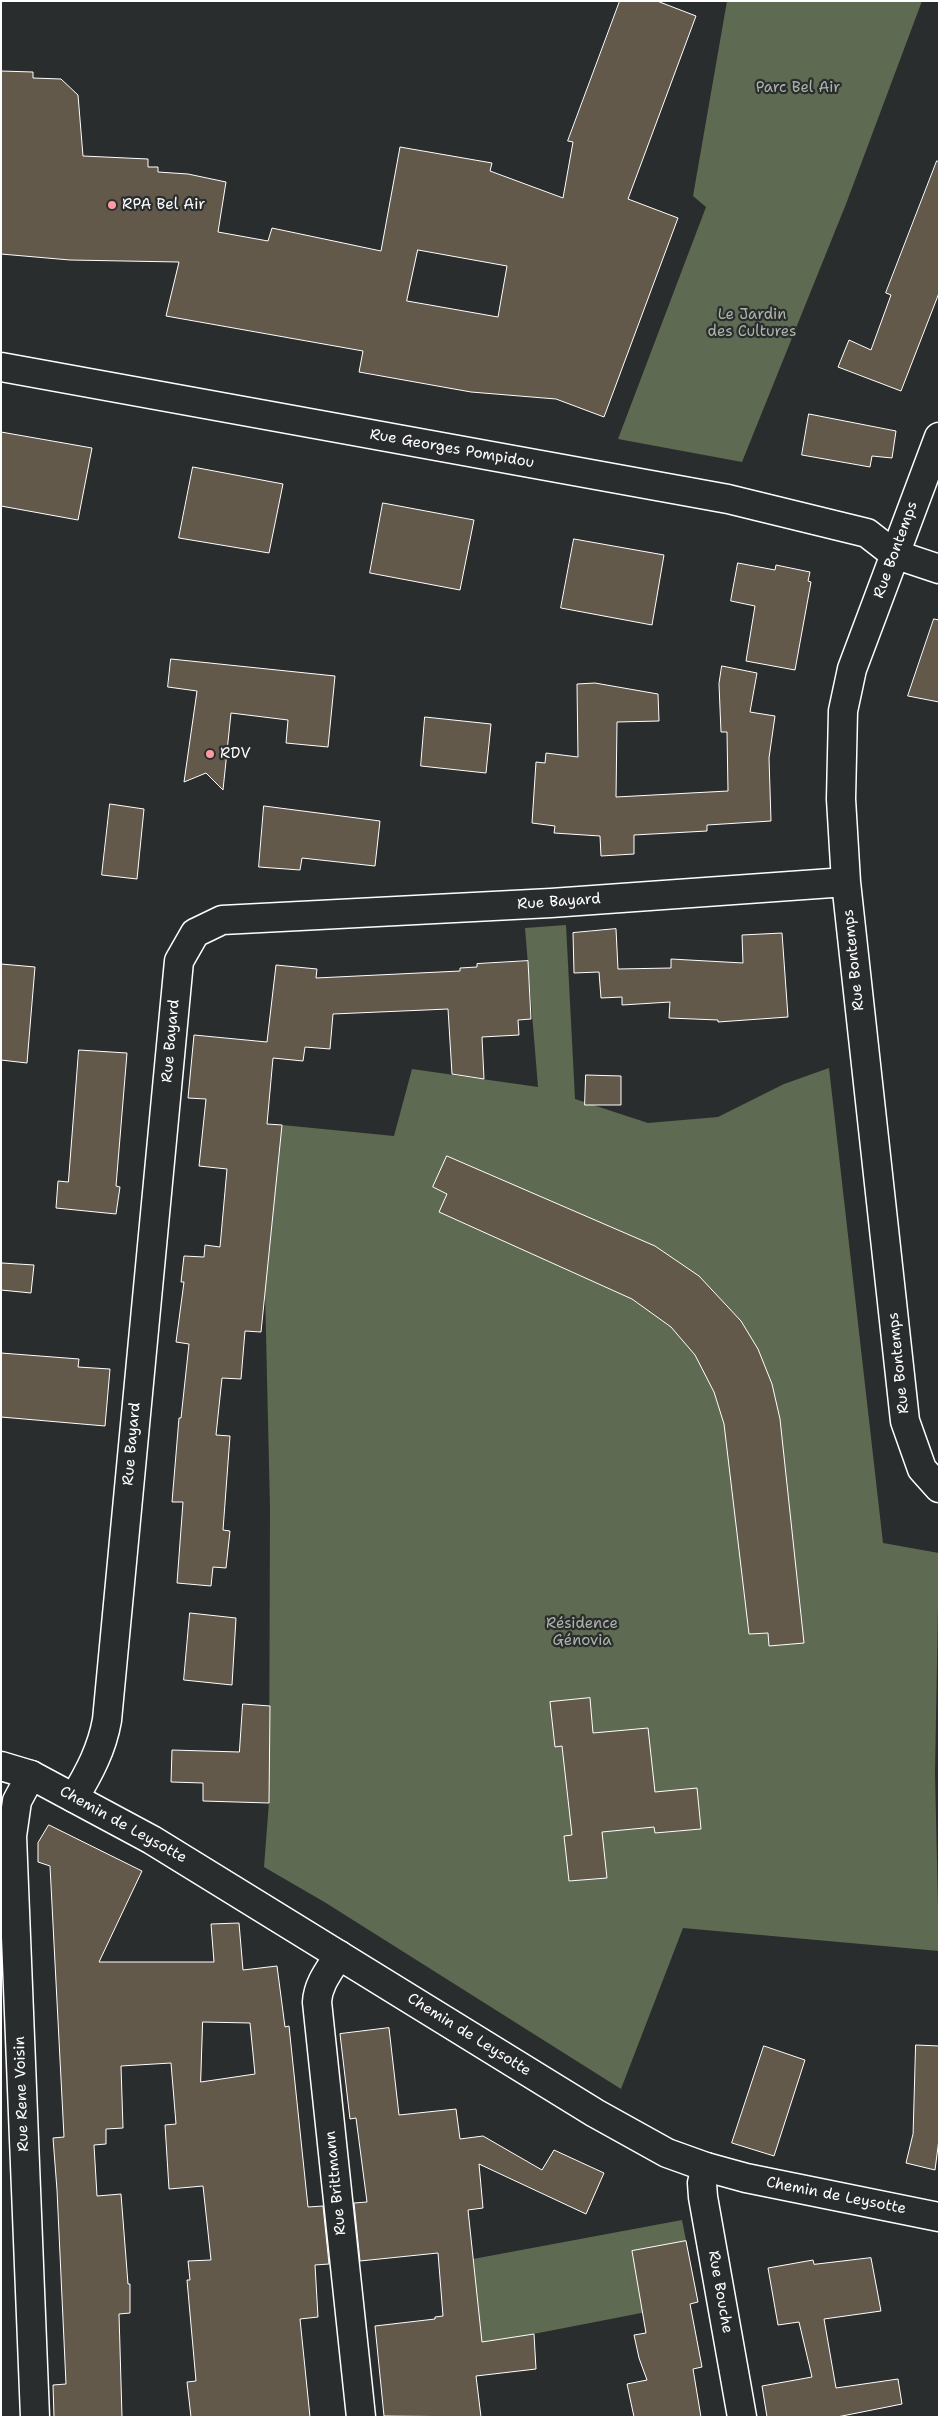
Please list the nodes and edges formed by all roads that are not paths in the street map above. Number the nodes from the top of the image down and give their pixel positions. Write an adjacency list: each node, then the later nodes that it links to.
1 (1, 367): 3 (street, Rue Georges Pompidou)
2 (939, 437): 3 (street, Rue Bontemps)
3 (894, 554): 4 (street, Rue Georges Pompidou); 5 (street, Rue Bontemps)
4 (939, 569)
5 (846, 882): 6 (street, Rue Bontemps); 10 (street, Rue Bayard)
6 (939, 1488)
7 (1, 1747): 9 (street, Chemin de Leysotte)
8 (1, 1766): 9 (street, Chemin de Leysotte)
9 (31, 1775): 10 (street, Chemin de Leysotte); 14 (street, Rue Rene Voisin)
10 (74, 1798): 11 (street, Chemin de Leysotte)
11 (338, 1955): 12 (street, Chemin de Leysotte); 15 (street, Rue Brittmann)
12 (706, 2167): 13 (street, Chemin de Leysotte); 16 (street, Rue Bouche)
13 (939, 2217)
14 (35, 2417)
15 (361, 2417)
16 (742, 2417)

